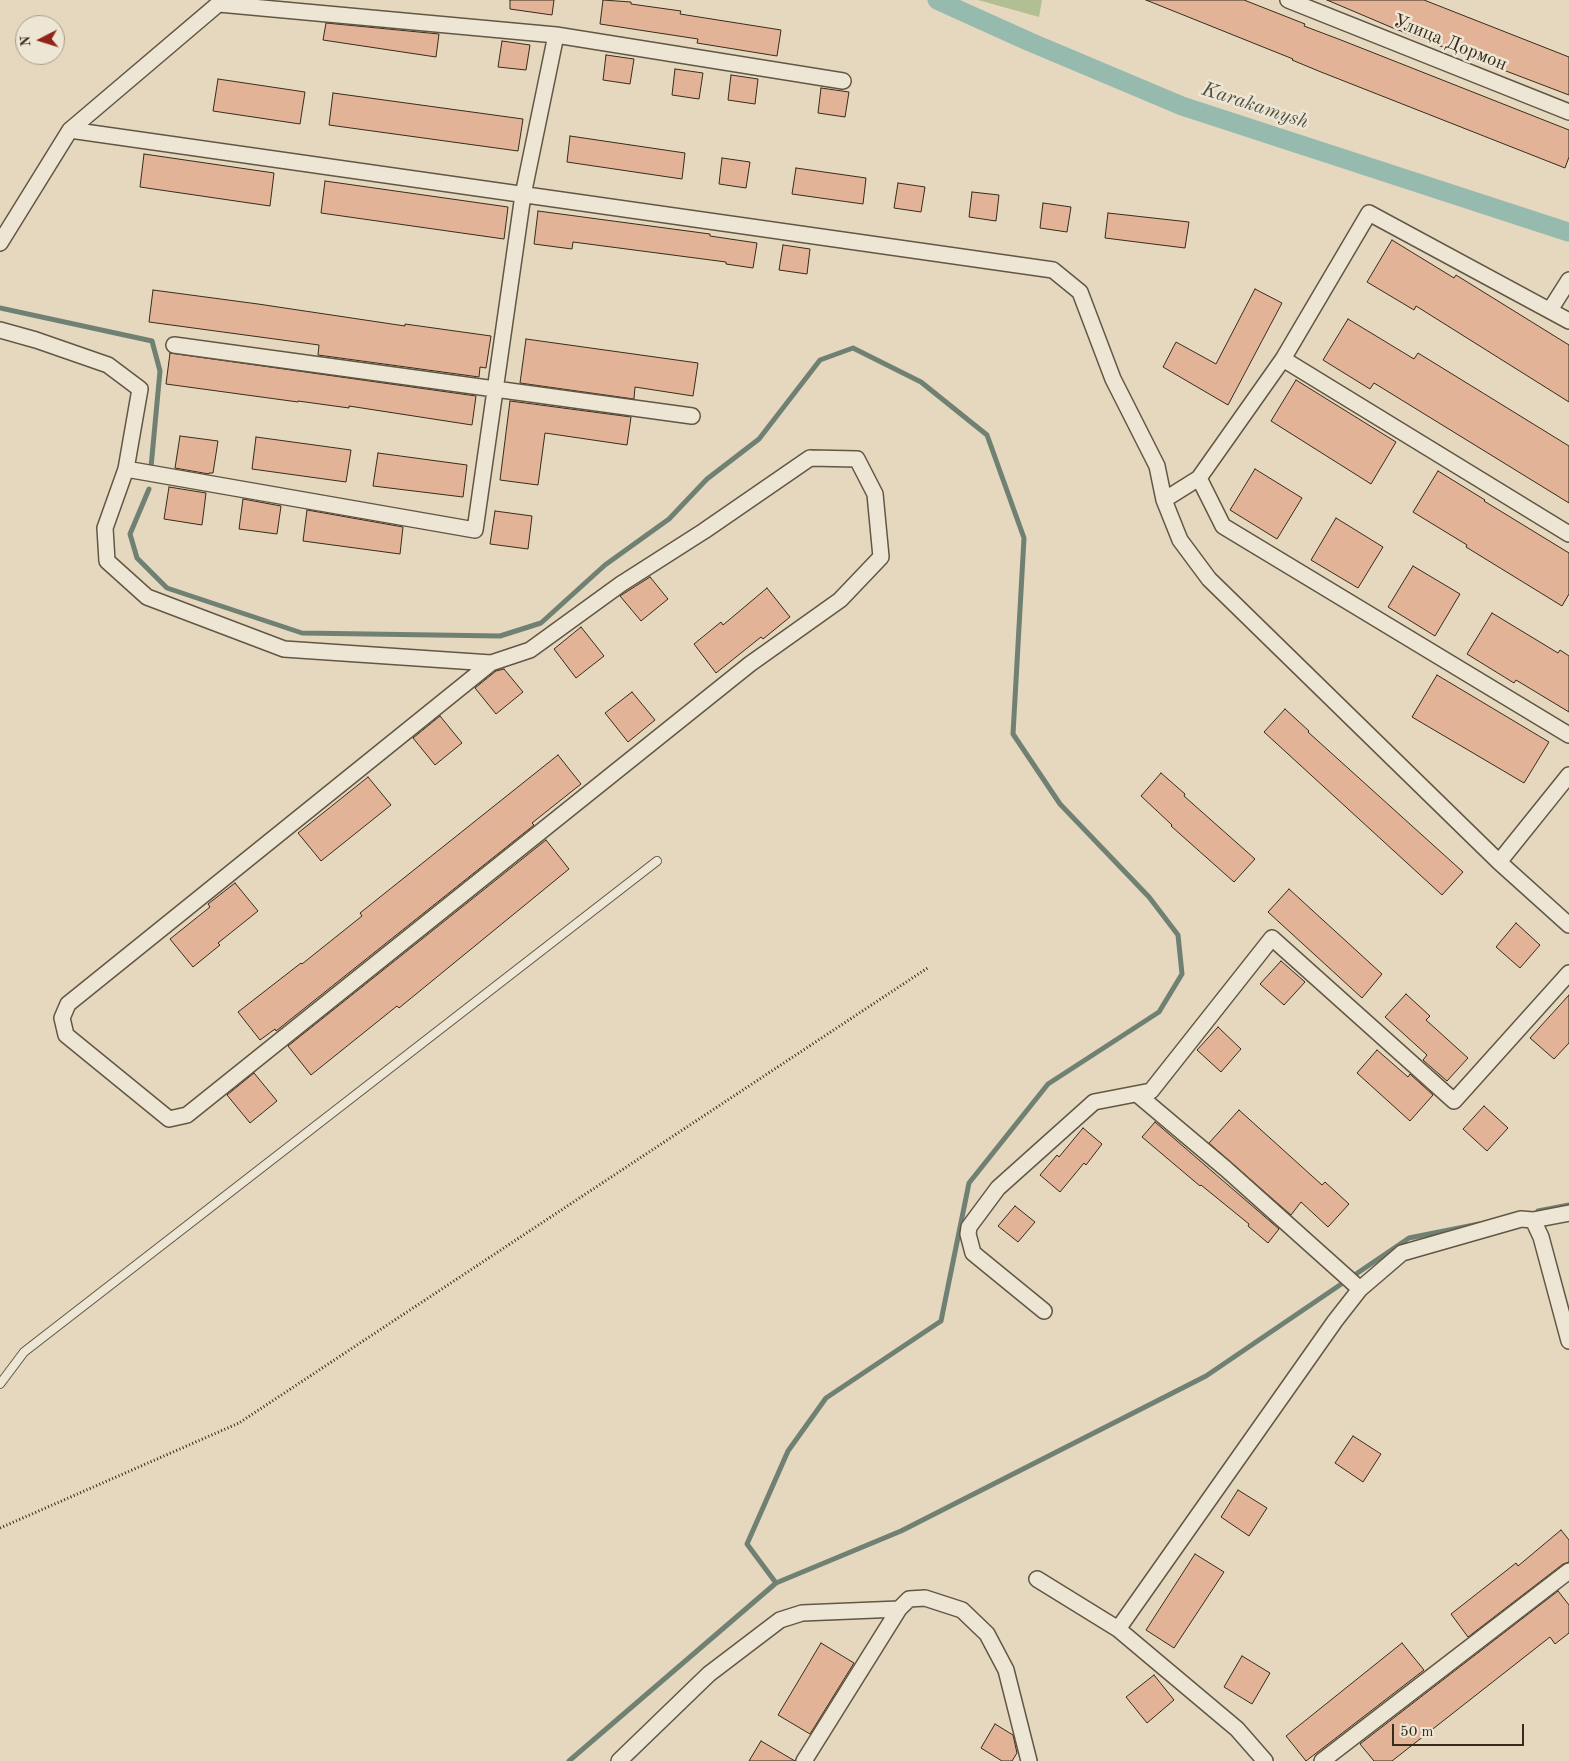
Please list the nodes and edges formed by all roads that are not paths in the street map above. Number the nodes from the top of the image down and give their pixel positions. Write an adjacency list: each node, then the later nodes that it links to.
1 (1288, 0): 5 (street, Улица Дормон)
2 (221, 2): 3 (street); 6 (street)
3 (556, 35): 4 (street); 7 (street)
4 (843, 81)
5 (1569, 112)
6 (70, 130): 7 (street); 8 (street)
7 (523, 195): 15 (street); 19 (street)
8 (0, 243)
9 (1569, 280): 10 (street)
10 (1550, 310): 11 (street); 14 (street)
11 (1569, 322)
12 (0, 330): 17 (street)
13 (174, 345): 15 (street)
14 (1283, 359): 18 (street); 20 (street)
15 (495, 389): 16 (street); 17 (street)
16 (692, 416)
17 (126, 469): 21 (street)
18 (1199, 478): 19 (street); 22 (street)
19 (1164, 500): 25 (street)
20 (1569, 534)
21 (491, 663): 21 (street)
22 (1569, 735)
23 (1569, 775): 25 (street)
24 (657, 861): 34 (lane)
25 (1499, 862): 26 (street)
26 (1569, 925)
27 (1569, 973): 28 (street)
28 (1137, 1094): 31 (street); 32 (street)
29 (1569, 1213): 30 (street)
30 (1533, 1220): 31 (street); 33 (street)
31 (1360, 1290): 38 (street)
32 (1044, 1311)
33 (1569, 1341)
34 (0, 1384)
35 (1569, 1571): 43 (street)
36 (1037, 1579): 38 (street)
37 (899, 1609): 39 (street); 40 (street); 41 (street)
38 (1118, 1629): 42 (street)
39 (619, 1761)
40 (804, 1761)
41 (1030, 1761)
42 (1265, 1761)
43 (1322, 1761)

